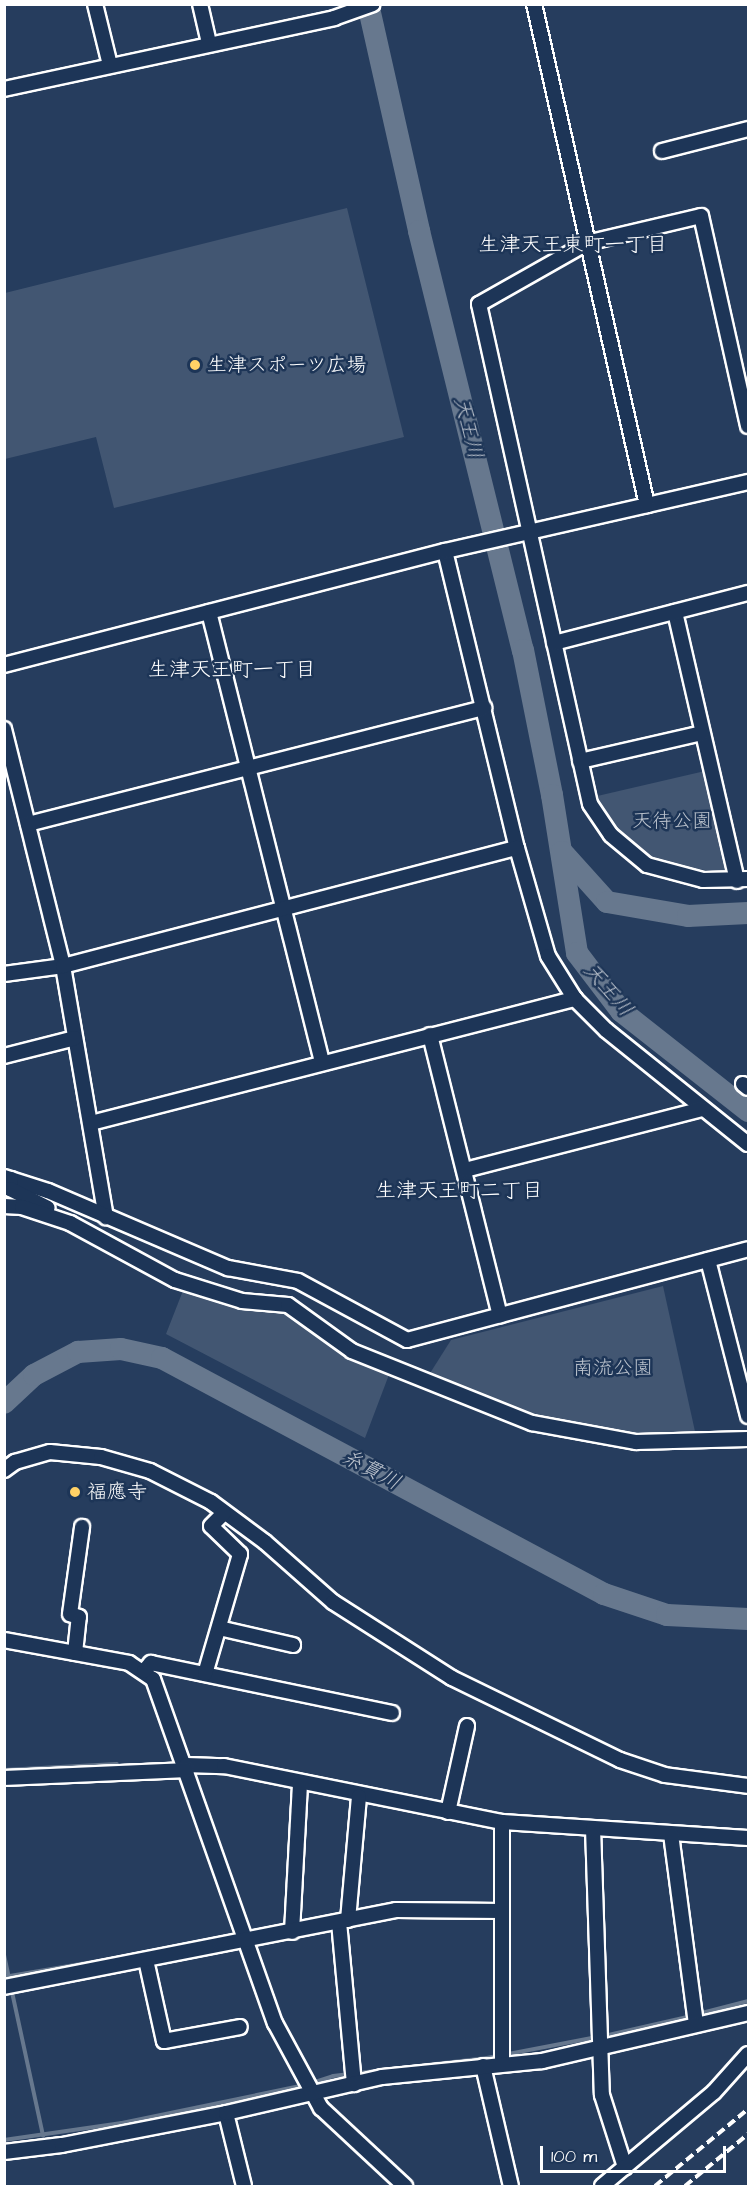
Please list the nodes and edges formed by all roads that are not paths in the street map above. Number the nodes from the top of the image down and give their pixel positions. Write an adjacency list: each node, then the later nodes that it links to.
1 (96, 4): 6 (street)
2 (200, 4): 5 (street)
3 (373, 4): 5 (street)
4 (534, 4): 10 (street)
5 (209, 43): 6 (street)
6 (110, 66): 7 (street)
7 (4, 89)
8 (748, 129): 9 (street)
9 (662, 151)
10 (587, 243): 11 (street); 13 (street); 14 (street)
11 (748, 426)
12 (748, 482): 13 (street)
13 (646, 505): 14 (street)
14 (526, 532): 15 (street); 19 (street)
15 (450, 550): 17 (street); 21 (street)
16 (748, 593): 18 (street)
17 (209, 612): 20 (street); 26 (street)
18 (675, 612): 19 (street); 23 (street)
19 (554, 643): 24 (street)
20 (4, 665)
21 (484, 708): 26 (street); 28 (street)
22 (4, 729): 25 (street)
23 (702, 733): 24 (street); 29 (street)
24 (580, 761): 29 (street)
25 (9, 763): 27 (street)
26 (249, 766): 27 (street); 30 (street)
27 (28, 824): 31 (street)
28 (517, 848): 30 (street); 33 (street)
29 (742, 880)
30 (285, 910): 31 (street); 37 (street)
31 (63, 966): 32 (street); 35 (street)
32 (4, 974)
33 (575, 999): 34 (street); 38 (street)
34 (430, 1035): 37 (street); 41 (street)
35 (75, 1038): 36 (street); 39 (street)
36 (4, 1056)
37 (322, 1063): 39 (street)
38 (702, 1108): 40 (street); 41 (street)
39 (91, 1123): 44 (street)
40 (748, 1144)
41 (465, 1170): 48 (street)
42 (8, 1178): 44 (street); 45 (street)
43 (4, 1206): 45 (street)
44 (106, 1217): 48 (street)
45 (69, 1223): 50 (street)
46 (748, 1250): 47 (street)
47 (708, 1260): 48 (street); 49 (street)
48 (500, 1315)
49 (748, 1416)
50 (748, 1439)
51 (4, 1470): 52 (street)
52 (224, 1513): 54 (street); 65 (street)
53 (82, 1527): 57 (street)
54 (219, 1628): 56 (street); 59 (street)
55 (4, 1640): 57 (street)
56 (293, 1645)
57 (75, 1653): 58 (street)
58 (144, 1671): 59 (street); 62 (street)
59 (205, 1674): 60 (street)
60 (392, 1713)
61 (467, 1726): 67 (street)
62 (187, 1768): 63 (street); 64 (street); 75 (street)
63 (4, 1778)
64 (300, 1782): 66 (street); 74 (street)
65 (748, 1786)
66 (359, 1796): 67 (street); 73 (street)
67 (448, 1812): 68 (street)
68 (502, 1822): 69 (street); 72 (street)
69 (593, 1828): 70 (street); 81 (street)
70 (671, 1834): 71 (street); 79 (street)
71 (748, 1838)
72 (502, 1911): 73 (street); 83 (street)
73 (344, 1921): 74 (street); 85 (street)
74 (292, 1932): 75 (street)
75 (245, 1941): 76 (street); 86 (street)
76 (146, 1960): 77 (street); 80 (street)
77 (4, 1987)
78 (748, 2013): 79 (street)
79 (696, 2024): 81 (street)
80 (240, 2027)
81 (601, 2046): 83 (street); 89 (street)
82 (748, 2054): 89 (street)
83 (502, 2064): 84 (street)
84 (483, 2066): 85 (street); 92 (street)
85 (354, 2084): 86 (street)
86 (313, 2094): 87 (street); 91 (street)
87 (226, 2113): 88 (street); 90 (street)
88 (4, 2152)
89 (625, 2167): 93 (street)
90 (244, 2187)
91 (405, 2187)
92 (511, 2187)
93 (602, 2187)

